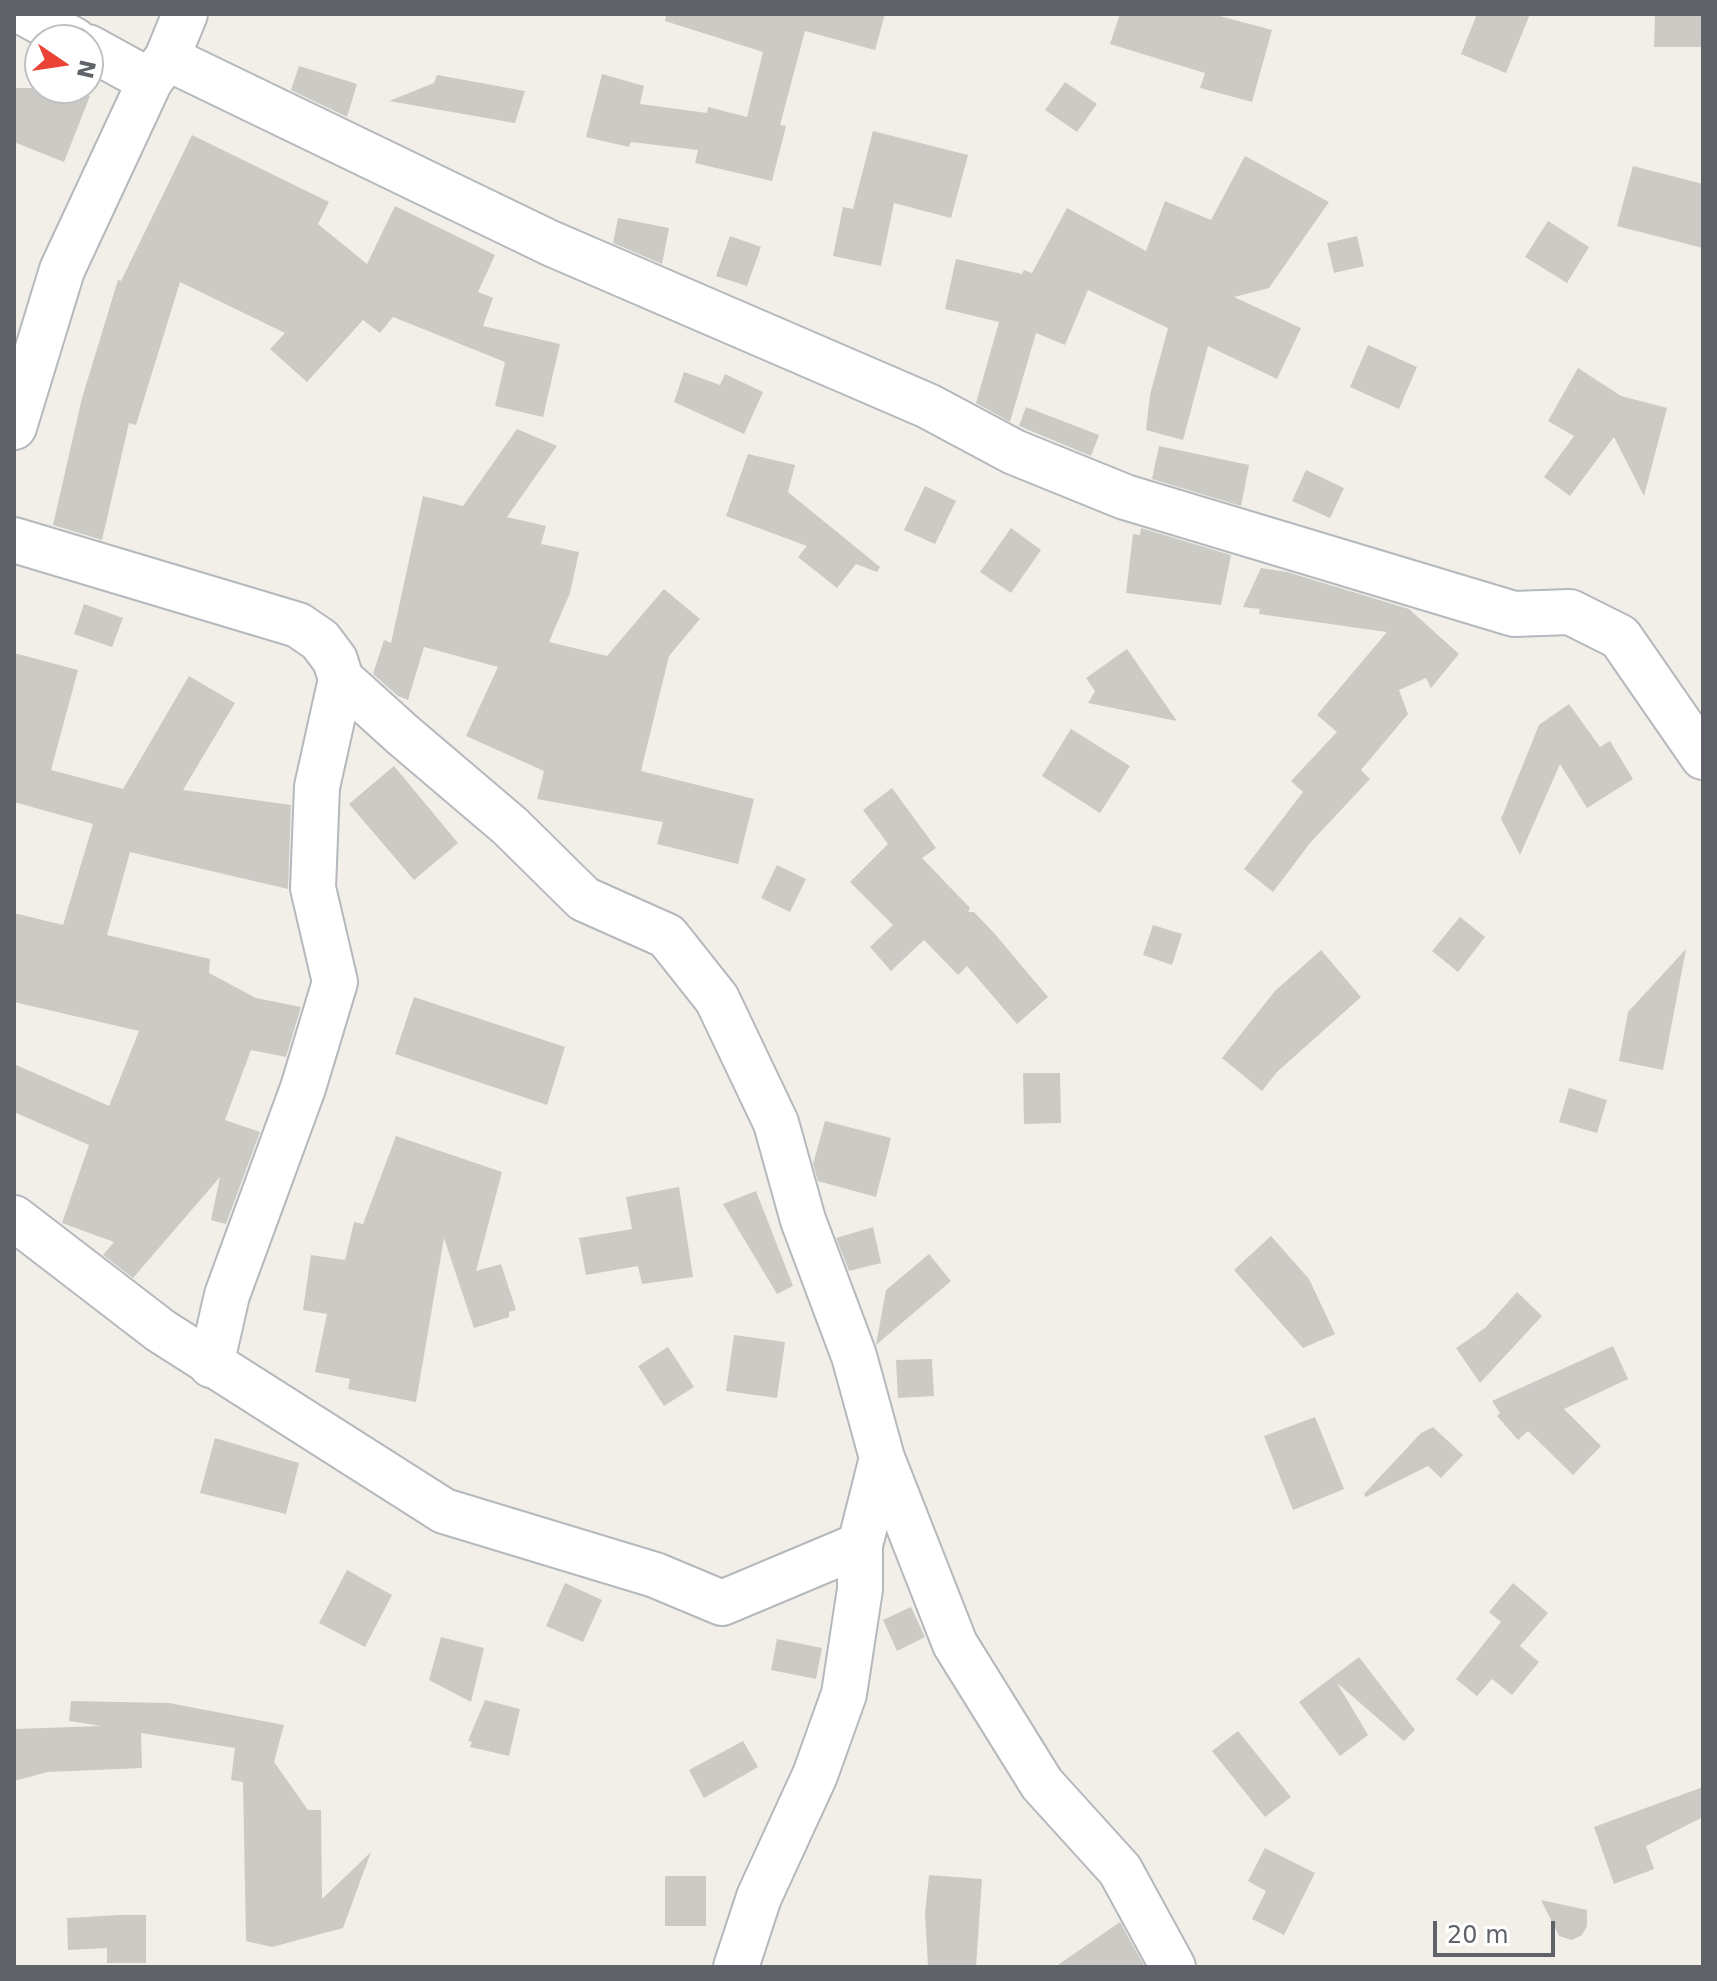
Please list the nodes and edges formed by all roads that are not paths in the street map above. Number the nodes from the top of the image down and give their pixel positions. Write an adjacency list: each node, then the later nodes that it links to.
1 (26, 14): 3 (street)
2 (185, 14): 5 (street)
3 (44, 24)
4 (104, 52): 5 (street)
5 (158, 70): 6 (street); 9 (street)
6 (14, 427)
7 (14, 540): 8 (street)
8 (341, 679): 11 (street); 12 (street)
9 (1703, 757)
10 (14, 1218): 11 (street)
11 (211, 1365): 13 (street)
12 (882, 1458): 13 (street); 15 (street)
13 (860, 1545): 14 (street)
14 (736, 1967)
15 (1173, 1967)

